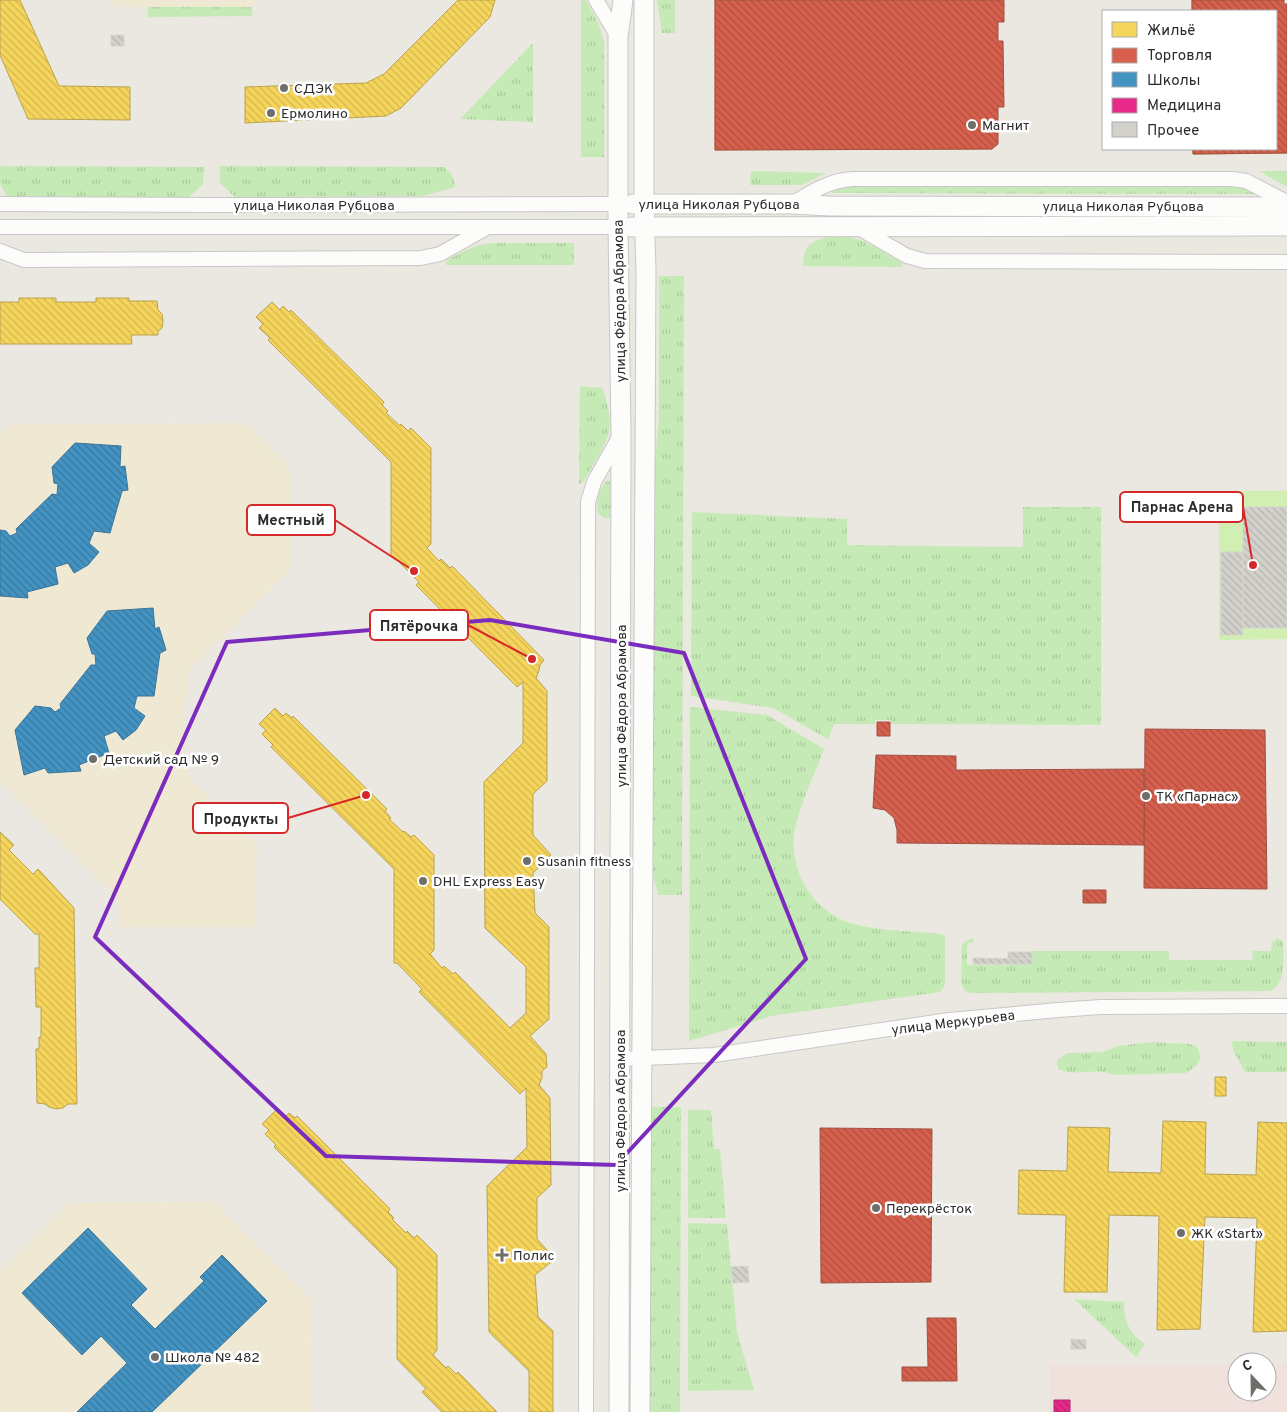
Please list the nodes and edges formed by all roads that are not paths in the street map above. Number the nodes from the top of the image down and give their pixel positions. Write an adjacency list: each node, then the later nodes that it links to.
1 (596, 0): 4 (street)
2 (623, 0): 4 (street, улица Фёдора Абрамова)
3 (644, 0): 8 (street, улица Фёдора Абрамова)
4 (618, 37): 7 (street, улица Фёдора Абрамова)
5 (1287, 202): 9 (street)
6 (0, 204): 7 (street, улица Николая Рубцова)
7 (618, 204): 8 (street, улица Николая Рубцова); 12 (street, улица Фёдора Абрамова)
8 (644, 204): 9 (street, улица Николая Рубцова); 16 (street, улица Фёдора Абрамова)
9 (792, 204): 10 (street, улица Николая Рубцова)
10 (1287, 207)
11 (488, 226): 12 (street, улица Николая Рубцова); 15 (street, улица Николая Рубцова); 17 (street)
12 (618, 226): 16 (street, улица Николая Рубцова); 19 (street, улица Фёдора Абрамова)
13 (857, 226): 14 (street, улица Николая Рубцова); 16 (street, улица Николая Рубцова); 18 (street)
14 (1287, 226)
15 (0, 227)
16 (645, 227): 22 (street, улица Фёдора Абрамова)
17 (0, 251)
18 (1287, 262)
19 (621, 434): 21 (street, улица Фёдора Абрамова); 23 (street)
20 (1287, 1006): 22 (street, улица Меркурьева)
21 (620, 1059): 22 (street, улица Меркурьева); 24 (street, улица Фёдора Абрамова)
22 (641, 1059): 25 (street, улица Фёдора Абрамова)
23 (586, 1412)
24 (619, 1412)
25 (640, 1412)

